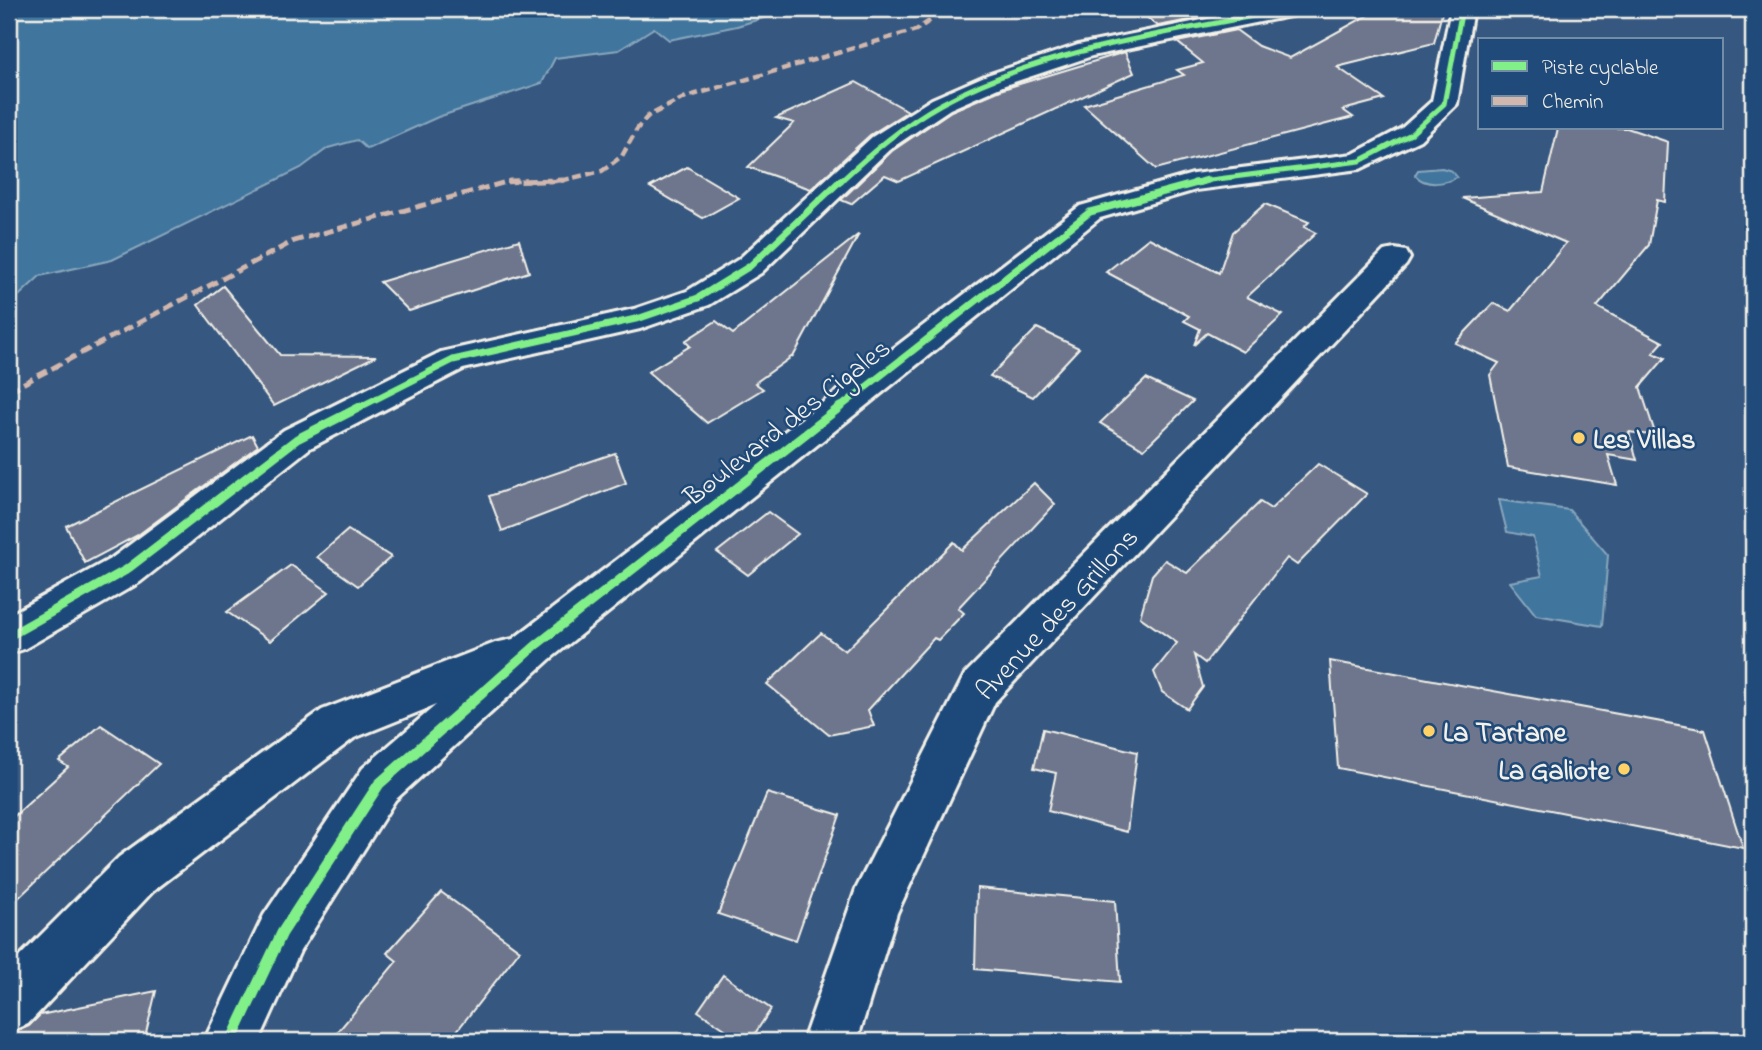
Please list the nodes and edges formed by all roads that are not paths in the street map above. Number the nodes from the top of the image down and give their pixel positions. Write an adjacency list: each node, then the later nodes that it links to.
1 (1290, 9): 4 (street)
2 (1462, 9): 5 (street, Boulevard des Cigales)
3 (1395, 258): 8 (street, Avenue des Grillons)
4 (9, 636)
5 (535, 646): 6 (street); 7 (street, Boulevard des Cigales)
6 (9, 1005)
7 (231, 1041)
8 (830, 1041)

